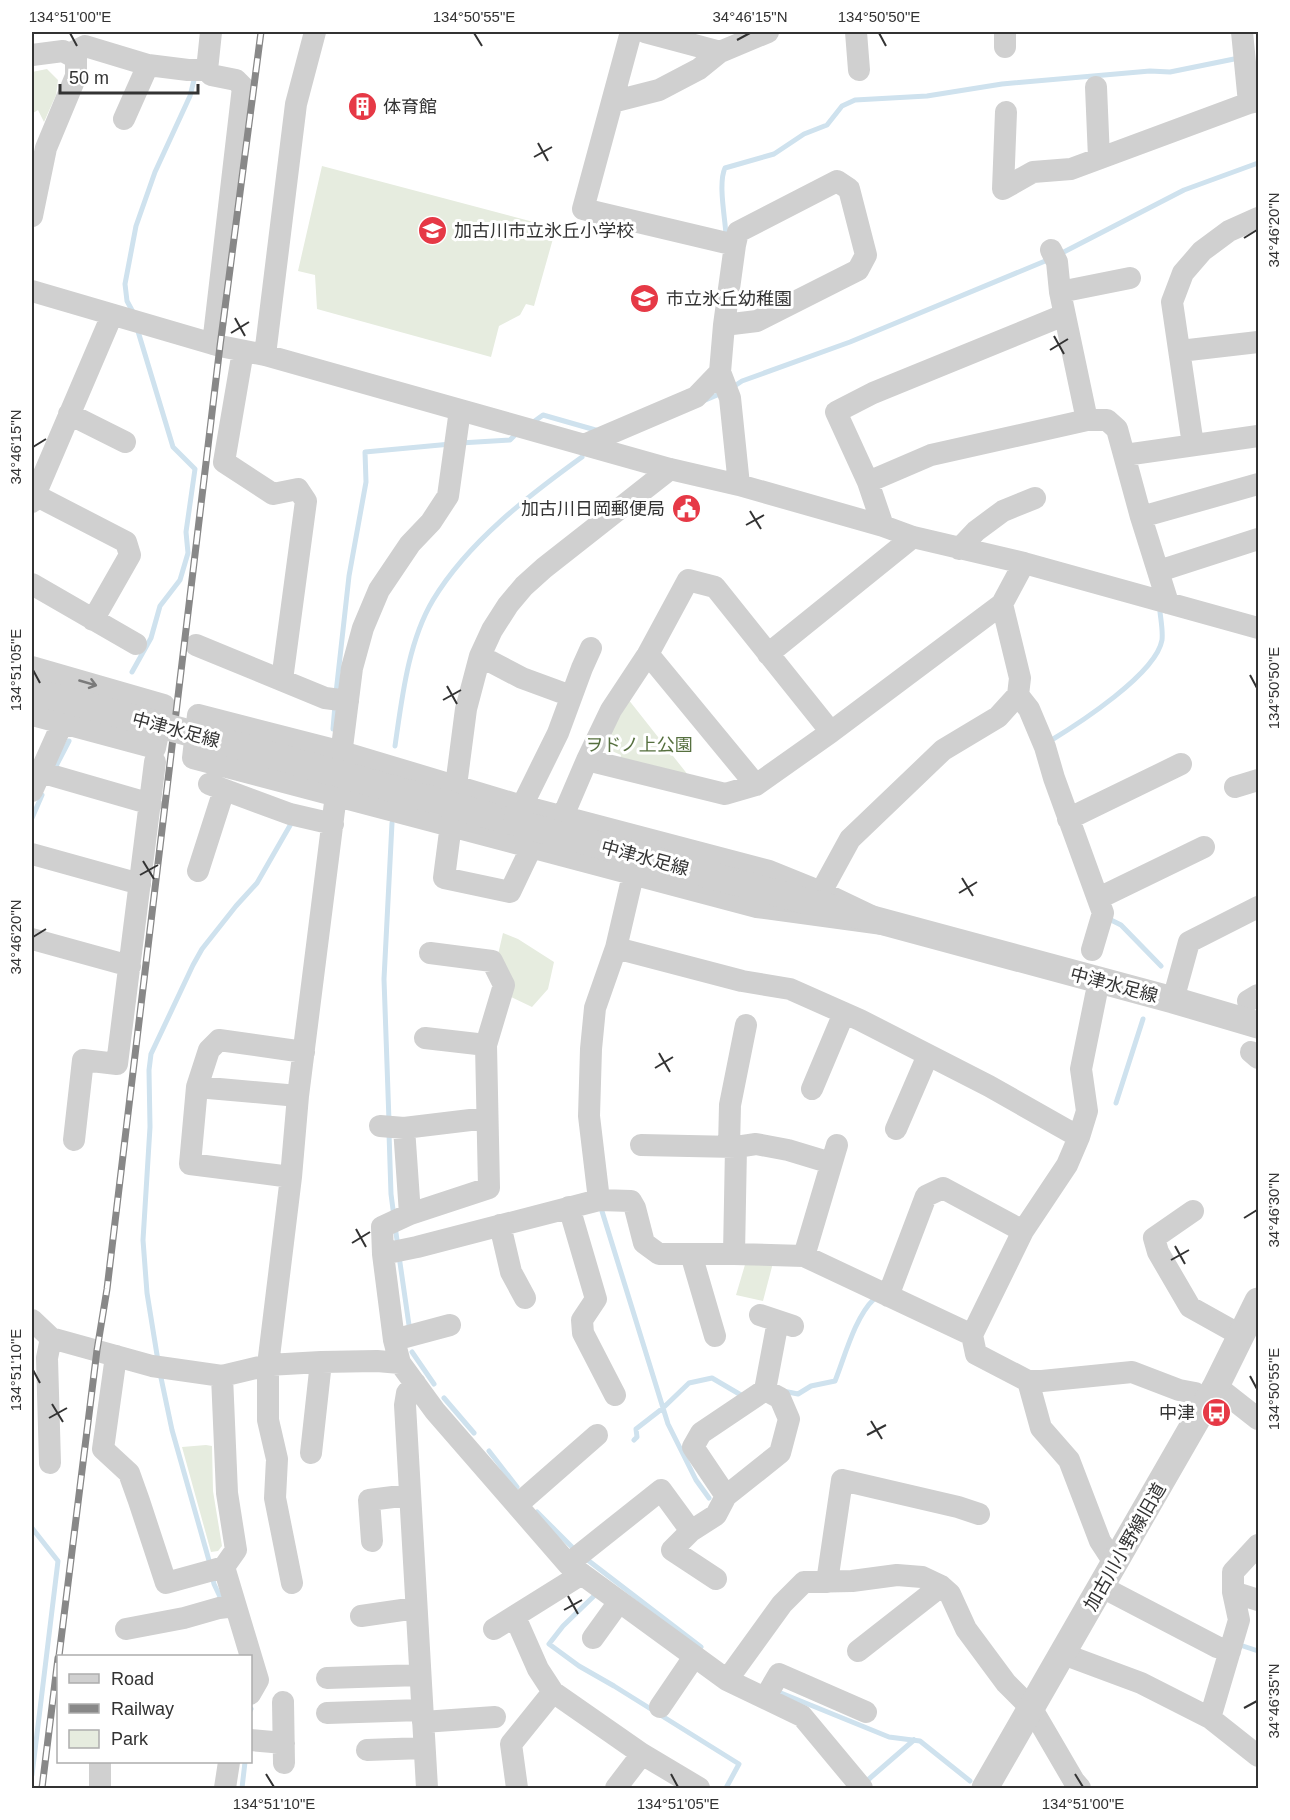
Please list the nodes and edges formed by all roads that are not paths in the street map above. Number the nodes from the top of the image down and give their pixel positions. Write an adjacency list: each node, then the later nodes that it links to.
1 (211, 32): 12 (street)
2 (315, 32): 34 (street)
3 (631, 32): 15 (street)
4 (645, 32): 7 (street)
5 (768, 32): 7 (street)
6 (856, 32): 13 (street)
7 (730, 43): 15 (street)
8 (1244, 49): 16 (street)
9 (69, 54): 10 (street); 11 (street); 20 (street)
10 (32, 55)
11 (148, 65): 12 (street); 17 (street)
12 (207, 70): 31 (street)
13 (859, 70)
14 (1096, 87): 19 (street)
15 (612, 102): 22 (street)
16 (1254, 102): 19 (street)
17 (124, 119)
18 (1011, 126): 19 (street)
19 (1099, 158)
20 (32, 216)
21 (1258, 218): 33 (street)
22 (735, 245): 29 (street); 29 (street)
23 (1054, 256): 26 (street)
24 (1130, 278): 26 (street)
25 (32, 291): 27 (street)
26 (1060, 292): 28 (street)
27 (112, 315): 31 (street); 37 (street)
28 (1065, 315): 38 (street); 46 (street)
29 (724, 325): 35 (street)
30 (1258, 342): 33 (street)
31 (213, 344): 32 (street)
32 (243, 351): 34 (street); 70 (street)
33 (1180, 351): 42 (street)
34 (265, 355): 36 (street)
35 (720, 372): 41 (street); 48 (street)
36 (460, 410): 41 (street); 74 (street)
37 (69, 414): 40 (street); 44 (street)
38 (1087, 420): 43 (street); 46 (street)
39 (1258, 436): 42 (street)
40 (125, 442)
41 (586, 444): 45 (street)
42 (1193, 445): 43 (street)
43 (1125, 455): 51 (street)
44 (39, 466): 49 (street)
45 (670, 469): 48 (street); 68 (street)
46 (868, 482): 52 (street)
47 (1258, 484): 51 (street)
48 (739, 485): 52 (street)
49 (33, 498): 61 (street)
50 (1035, 498): 55 (street)
51 (1141, 517): 57 (street)
52 (883, 526): 53 (street)
53 (913, 537): 55 (street); 67 (street)
54 (1258, 539): 57 (street)
55 (959, 549): 56 (street)
56 (1024, 563): 59 (street); 60 (street)
57 (1159, 571): 59 (street)
58 (32, 584): 61 (street)
59 (1168, 603): 62 (street)
60 (1002, 604): 72 (street); 77 (street)
61 (93, 620): 63 (street)
62 (1258, 628)
63 (136, 644)
64 (196, 645): 70 (street)
65 (591, 648): 73 (street)
66 (648, 654): 67 (street); 79 (street); 84 (street)
67 (768, 654): 77 (street)
68 (480, 656): 73 (street); 85 (street)
69 (32, 667): 76 (street, one-way to 76)
70 (282, 680): 74 (street)
71 (32, 692): 103 (street, 中津水足線, bridge)
72 (1018, 695): 91 (street); 100 (street)
73 (571, 696): 89 (street)
74 (339, 700): 78 (street)
75 (32, 715): 76 (street)
76 (62, 724): 82 (street)
77 (831, 732): 84 (street)
78 (342, 753): 85 (street); 87 (street); 87 (street)
79 (587, 760): 84 (street); 90 (street)
80 (155, 762): 88 (street)
81 (1181, 764): 91 (street)
82 (44, 780): 88 (street)
83 (1258, 780): 86 (street)
84 (756, 785)
85 (455, 787): 89 (street); 93 (street)
86 (1234, 787)
87 (336, 796): 92 (street); 93 (street)
88 (151, 804): 99 (street)
89 (522, 806): 90 (street)
90 (563, 816): 100 (street)
91 (1068, 819): 101 (street)
92 (333, 824): 97 (street); 116 (street)
93 (450, 826): 95 (street); 95 (street)
94 (1204, 847): 101 (street)
95 (531, 848): 98 (street)
96 (32, 854): 99 (street)
97 (198, 871)
98 (633, 875): 103 (street); 105 (street)
99 (140, 884): 108 (street)
100 (821, 892): 103 (street)
101 (1099, 898): 106 (street)
102 (1256, 915): 110 (street)
103 (890, 925): 110 (street, 中津水足線)
104 (32, 939): 108 (street)
105 (616, 948): 112 (street); 130 (street)
106 (1092, 950)
107 (430, 952): 115 (street)
108 (130, 966): 126 (street)
109 (1096, 995): 125 (street)
110 (1173, 1000): 111 (street, 中津水足線)
111 (1255, 1007)
112 (844, 1013): 117 (street); 119 (street)
113 (746, 1025): 128 (street)
114 (425, 1038): 115 (street)
115 (486, 1045): 121 (street)
116 (304, 1052): 118 (street); 120 (street)
117 (927, 1055): 124 (street); 125 (street)
118 (197, 1088): 120 (street); 129 (street)
119 (812, 1089)
120 (298, 1096): 129 (street)
121 (487, 1118): 123 (street); 133 (street)
122 (380, 1126): 123 (street)
123 (404, 1128): 133 (street)
124 (896, 1129)
125 (1079, 1137): 135 (street)
126 (74, 1140)
127 (641, 1145): 128 (street)
128 (733, 1147): 138 (street); 139 (street)
129 (291, 1177): 153 (street)
130 (599, 1200): 131 (street); 137 (street)
131 (569, 1207): 134 (street); 155 (street)
132 (1193, 1210): 148 (street)
133 (410, 1214): 136 (street)
134 (500, 1225): 136 (street); 141 (street)
135 (1023, 1231): 140 (street); 147 (street)
136 (383, 1254): 149 (street)
137 (691, 1254): 138 (street); 144 (street)
138 (734, 1254): 139 (street)
139 (804, 1256): 140 (street)
140 (888, 1296): 147 (street)
141 (525, 1299)
142 (1258, 1301): 148 (street, 加古川小野線旧道)
143 (777, 1320): 158 (street)
144 (706, 1323)
145 (450, 1325): 149 (street)
146 (37, 1327): 150 (street); 161 (street)
147 (972, 1335): 156 (street)
148 (1242, 1336): 159 (street, 加古川小野線旧道)
149 (404, 1338): 152 (street)
150 (116, 1356): 154 (street); 173 (street)
151 (321, 1362): 152 (street); 153 (street); 163 (street)
152 (400, 1363): 157 (street)
153 (268, 1365): 154 (street); 177 (street)
154 (222, 1376): 173 (street)
155 (615, 1380)
156 (1028, 1381): 159 (street); 174 (street)
157 (415, 1383): 165 (street); 167 (street)
158 (765, 1390): 166 (street); 166 (street)
159 (1206, 1390): 160 (street); 174 (street, 加古川小野線旧道)
160 (1258, 1419)
161 (40, 1441): 164 (street)
162 (593, 1445): 167 (street)
163 (311, 1454)
164 (50, 1463)
165 (409, 1495): 169 (street); 183 (street)
166 (726, 1496): 170 (street)
167 (517, 1505): 172 (street)
168 (979, 1514): 176 (street)
169 (364, 1528)
170 (691, 1531): 172 (street); 175 (street)
171 (1258, 1545): 179 (street)
172 (573, 1567): 181 (street); 185 (street)
173 (214, 1570): 182 (street)
174 (1109, 1575): 190 (street); 191 (street, 加古川小野線旧道)
175 (716, 1579)
176 (827, 1582): 178 (street); 195 (street)
177 (292, 1583)
178 (941, 1586): 189 (street); 203 (street)
179 (1233, 1592): 180 (street); 190 (street)
180 (1258, 1600)
181 (619, 1602): 188 (street); 193 (street)
182 (227, 1607): 186 (street); 192 (street)
183 (416, 1608): 184 (street); 196 (street)
184 (361, 1616)
185 (515, 1617): 187 (street); 200 (street)
186 (126, 1629)
187 (494, 1629)
188 (593, 1638)
189 (858, 1651)
190 (1230, 1651): 208 (street)
191 (1064, 1654): 203 (street, 加古川小野線旧道); 208 (street)
192 (247, 1655)
193 (694, 1657): 195 (street); 202 (street)
194 (252, 1666): 199 (street)
195 (732, 1673): 198 (street)
196 (420, 1675): 197 (street); 206 (street)
197 (327, 1678)
198 (769, 1691): 204 (street); 216 (street)
199 (252, 1692)
200 (553, 1692): 212 (street); 220 (street)
201 (283, 1702): 209 (street)
202 (660, 1707)
203 (1032, 1709): 223 (street, 加古川小野線旧道); 224 (street)
204 (866, 1712)
205 (327, 1713): 206 (street)
206 (423, 1716): 207 (street); 210 (street)
207 (495, 1717)
208 (1210, 1718): 213 (street)
209 (252, 1741)
210 (424, 1748): 211 (street); 219 (street)
211 (367, 1750)
212 (642, 1754): 221 (street); 222 (street)
213 (1258, 1756)
214 (100, 1763): 217 (street)
215 (229, 1763): 218 (street)
216 (851, 1782)
217 (100, 1788)
218 (225, 1788)
219 (427, 1788)
220 (517, 1788)
221 (616, 1788)
222 (699, 1788)
223 (985, 1788)
224 (1080, 1788)

